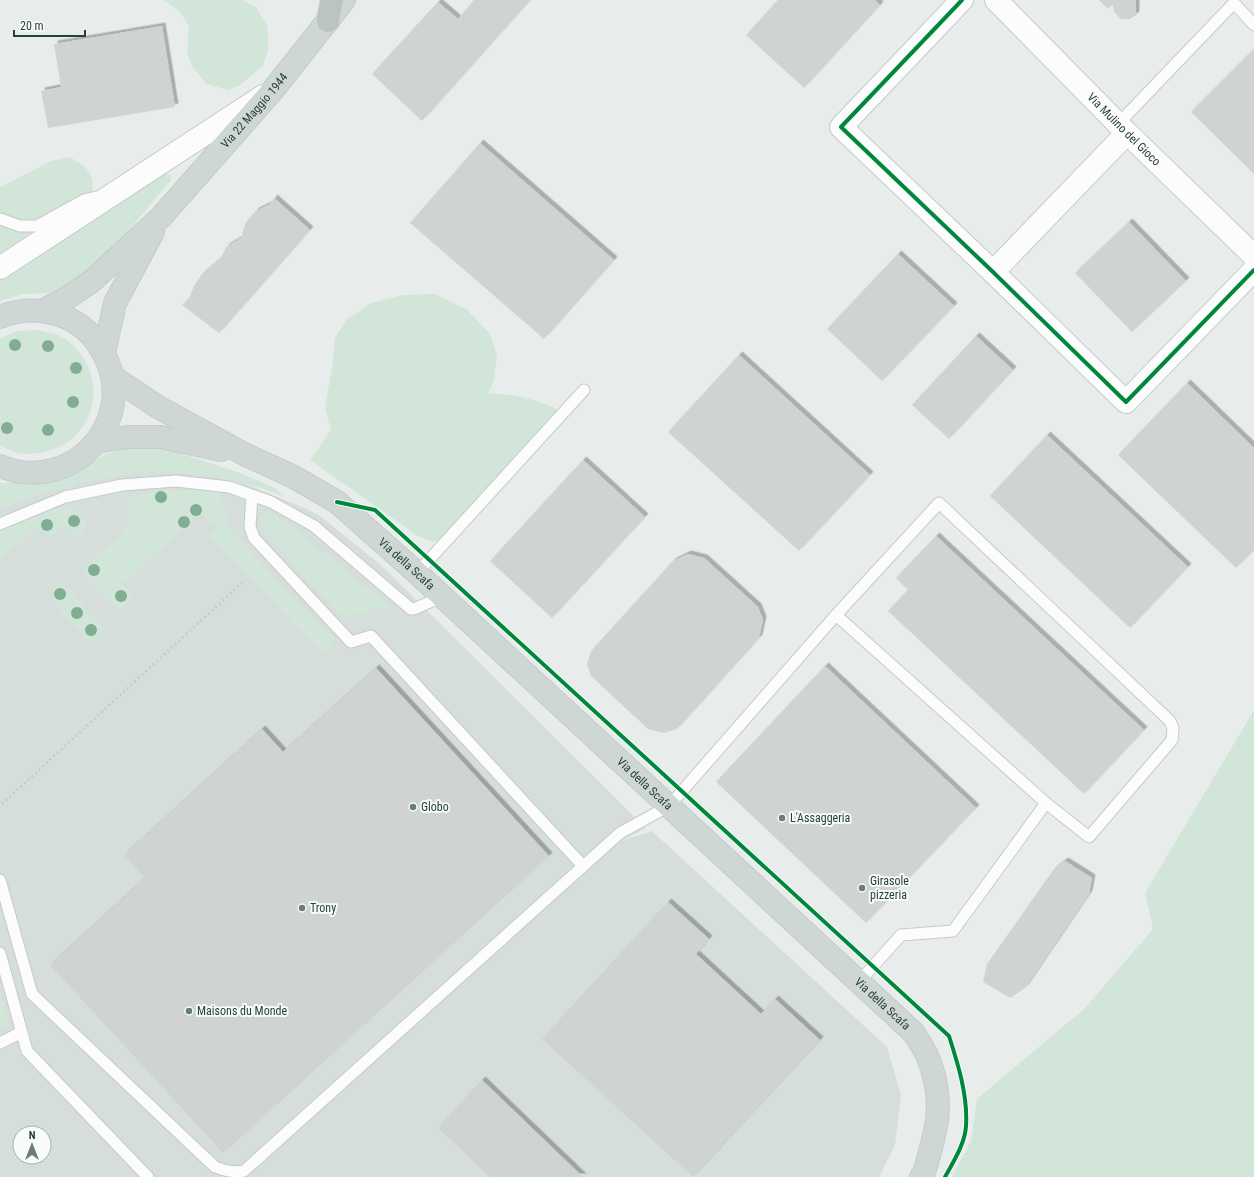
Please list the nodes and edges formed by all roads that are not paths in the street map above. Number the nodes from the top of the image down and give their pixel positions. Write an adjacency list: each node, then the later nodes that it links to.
1 (344, 0): 4 (main road, Via 22 Maggio 1944)
2 (962, 0): 14 (street)
3 (996, 0): 7 (street, Via Mulino del Gioco)
4 (330, 10): 6 (main road, Via 22 Maggio 1944)
5 (1254, 25): 7 (lane)
6 (273, 90): 8 (street); 9 (main road, Via 22 Maggio 1944)
7 (1122, 128): 11 (street, Via Mulino del Gioco); 14 (street)
8 (121, 189): 10 (lane); 12 (street)
9 (161, 217): 15 (main road, Via 22 Maggio 1944); 17 (main road, Via 22 Maggio 1944)
10 (0, 219)
11 (1254, 256)
12 (0, 268)
13 (1254, 270): 14 (street)
14 (993, 272)
15 (42, 311): 16 (main road); 17 (main road)
16 (0, 317)
17 (104, 352): 18 (main road)
18 (113, 377): 20 (main road); 21 (main road, Via della Scafa)
19 (584, 390): 25 (lane)
20 (96, 442): 21 (main road, Via della Scafa); 22 (main road)
21 (246, 455): 25 (main road, Via della Scafa)
22 (4, 470)
23 (252, 495): 24 (lane); 26 (lane); 30 (lane)
24 (0, 524)
25 (417, 573): 26 (main road, Via della Scafa)
26 (441, 597): 29 (main road, Via della Scafa)
27 (836, 615): 28 (lane); 28 (lane); 29 (lane)
28 (1046, 803): 33 (lane)
29 (669, 806): 30 (lane); 33 (main road, Via della Scafa)
30 (583, 866): 31 (lane)
31 (0, 880)
32 (0, 953): 34 (lane)
33 (859, 982): 37 (main road, Via della Scafa)
34 (22, 1032): 35 (lane); 36 (lane)
35 (0, 1043)
36 (148, 1177)
37 (921, 1177)

